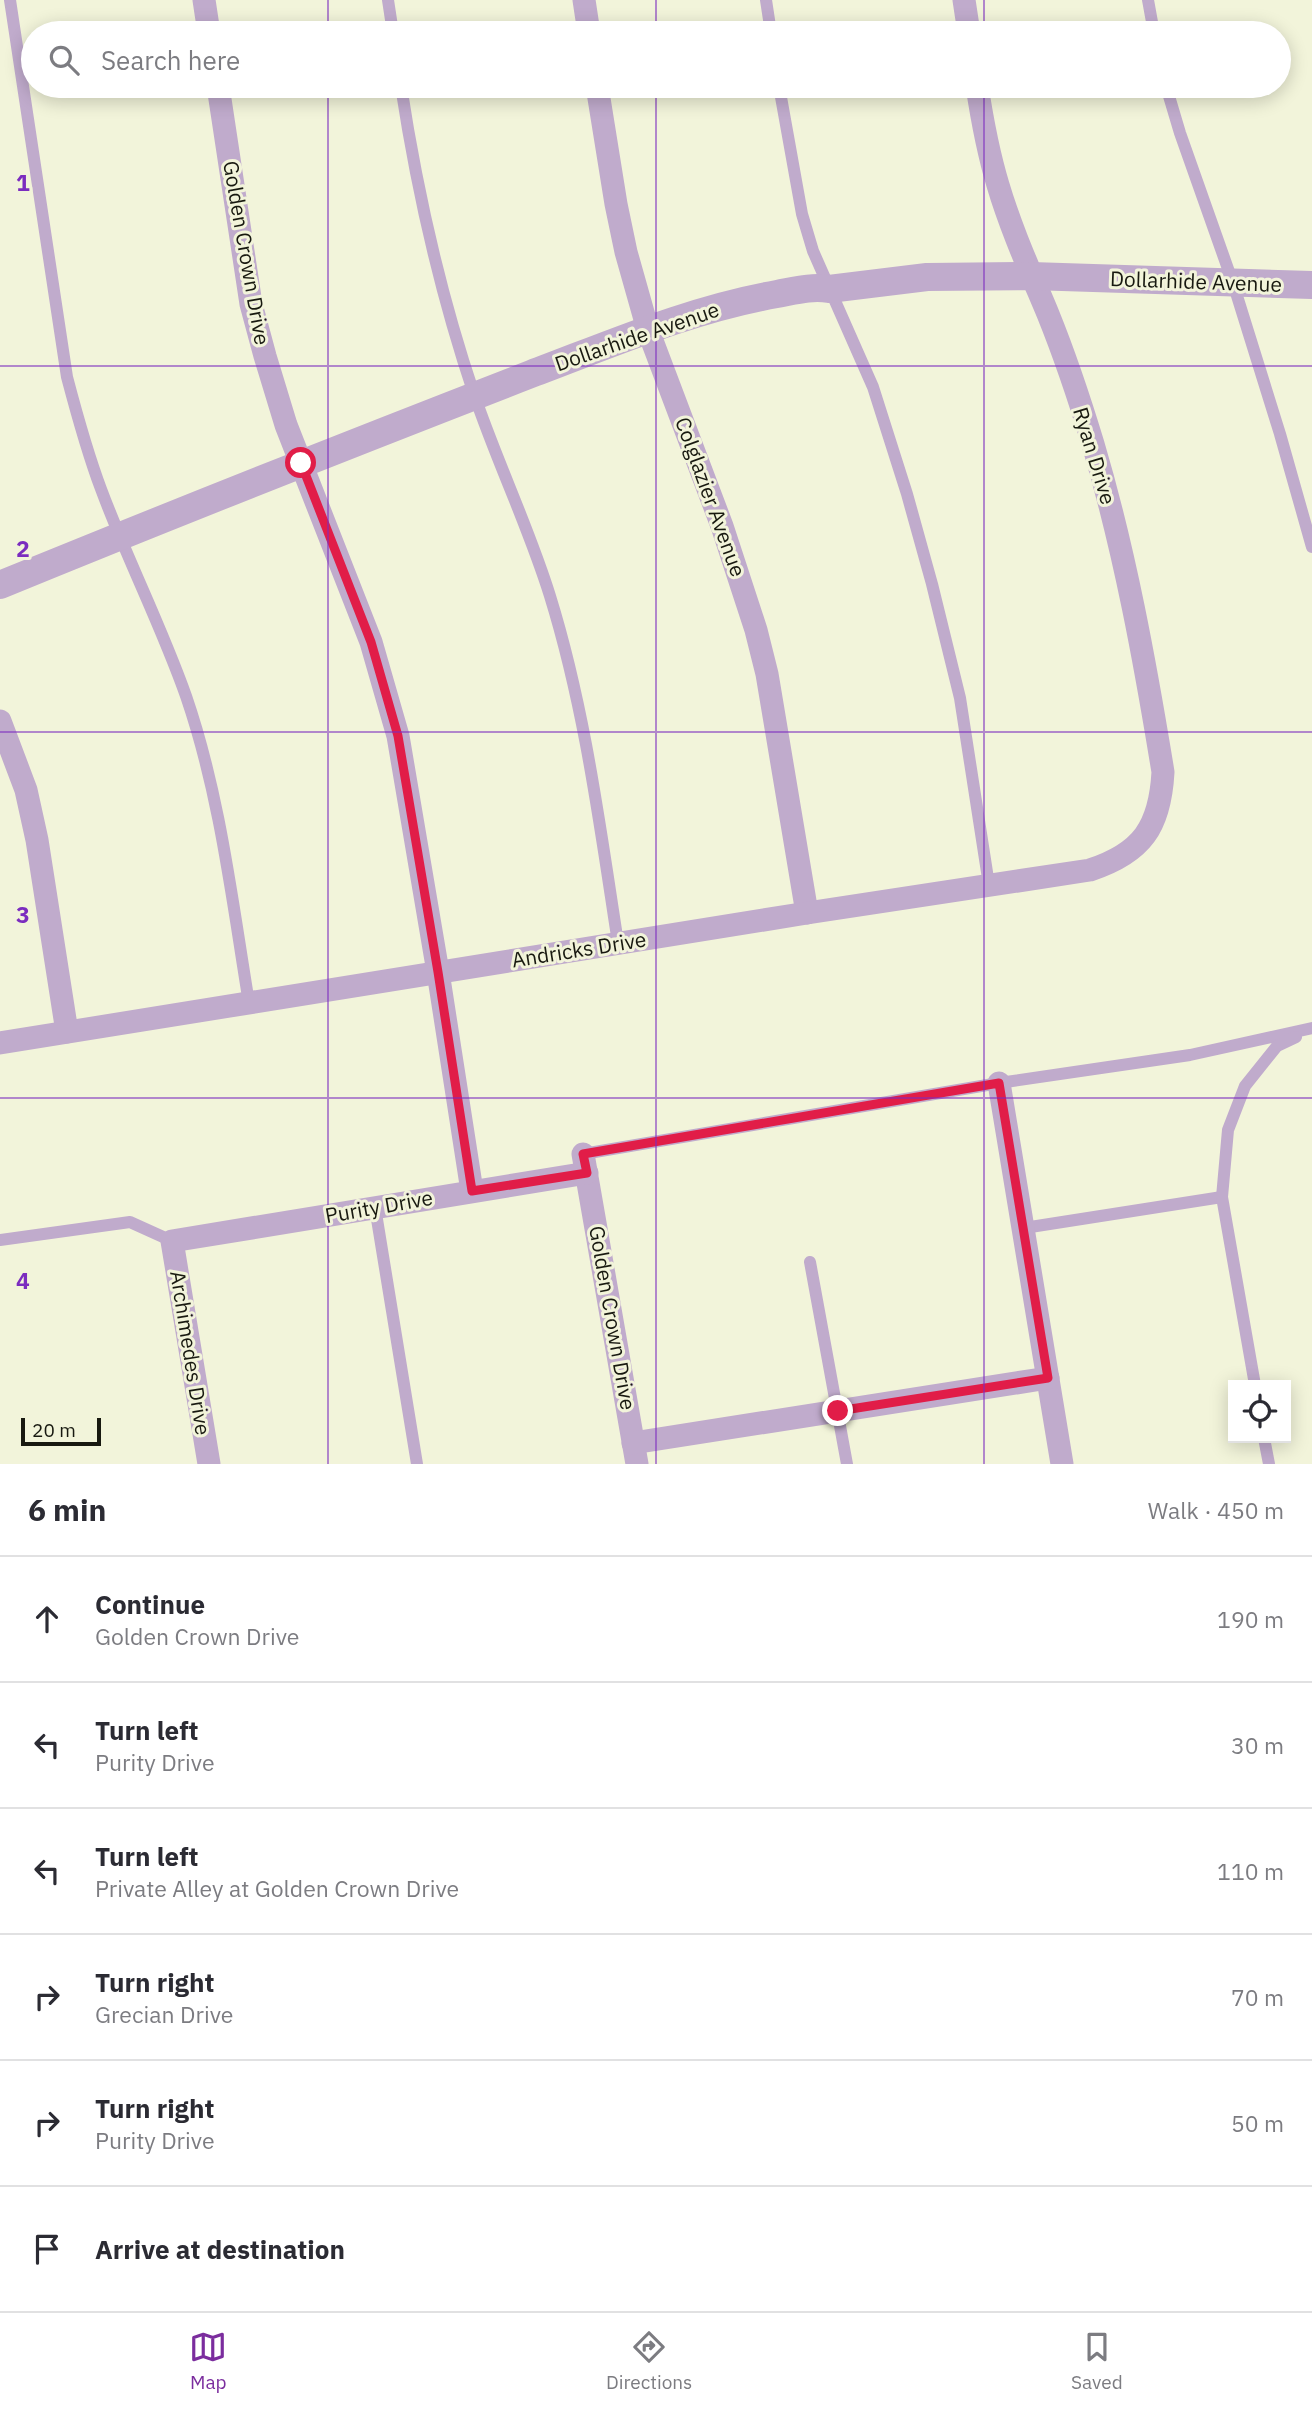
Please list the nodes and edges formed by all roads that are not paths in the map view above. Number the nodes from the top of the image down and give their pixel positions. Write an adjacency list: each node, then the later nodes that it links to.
1 (10, 0): 14 (lane)
2 (204, 0): 8 (street)
3 (388, 0): 9 (lane)
4 (584, 0): 10 (street)
5 (766, 0): 11 (lane)
6 (964, 0): 12 (street)
7 (1148, 0): 13 (lane)
8 (207, 21)
9 (391, 21)
10 (587, 21)
11 (769, 21)
12 (967, 21)
13 (1152, 21)
14 (21, 73)
15 (25, 98): 29 (lane)
16 (220, 98): 28 (street, Golden Crown Drive)
17 (403, 98): 27 (lane)
18 (599, 98): 26 (street, Colglazier Avenue)
19 (781, 98): 25 (lane)
20 (979, 98): 22 (street, Ryan Drive)
21 (1170, 98): 23 (lane)
22 (1031, 276): 23 (street, Dollarhide Avenue); 25 (street, Dollarhide Avenue); 33 (street, Ryan Drive)
23 (1233, 283): 24 (street, Dollarhide Avenue); 30 (lane)
24 (1312, 285)
25 (829, 289): 26 (street, Dollarhide Avenue); 34 (lane)
26 (648, 330): 27 (street, Dollarhide Avenue); 35 (street, Colglazier Avenue)
27 (475, 396): 28 (street, Dollarhide Avenue); 36 (lane)
28 (301, 463): 29 (street, Dollarhide Avenue); 37 (street, Golden Crown Drive)
29 (121, 536): 31 (street, Dollarhide Avenue); 38 (lane)
30 (1312, 547)
31 (0, 585)
32 (0, 721): 40 (street)
33 (1146, 834): 34 (street, Andricks Drive)
34 (989, 885): 35 (street, Andricks Drive)
35 (807, 913): 36 (street, Andricks Drive)
36 (618, 943): 37 (street, Andricks Drive)
37 (438, 972): 38 (street, Andricks Drive); 44 (street, Golden Crown Drive)
38 (249, 1003): 40 (street, Andricks Drive)
39 (1312, 1028): 42 (lane); 45 (lane)
40 (67, 1032): 41 (street, Andricks Drive)
41 (0, 1043)
42 (999, 1083): 43 (lane); 47 (street)
43 (585, 1164): 44 (street, Purity Drive); 55 (street, Golden Crown Drive)
44 (472, 1191): 46 (street, Purity Drive)
45 (1223, 1197): 47 (lane); 52 (lane)
46 (375, 1207): 49 (street, Purity Drive); 57 (lane)
47 (1024, 1228): 51 (street)
48 (0, 1240): 49 (lane)
49 (172, 1241): 56 (street, Archimedes Drive)
50 (810, 1262): 53 (lane)
51 (1048, 1378): 53 (street); 59 (street)
52 (1254, 1380)
53 (838, 1411): 55 (street); 58 (lane)
54 (1265, 1443): 60 (lane)
55 (635, 1453)
56 (209, 1464)
57 (417, 1464)
58 (847, 1464)
59 (1062, 1464)
60 (1269, 1464)

